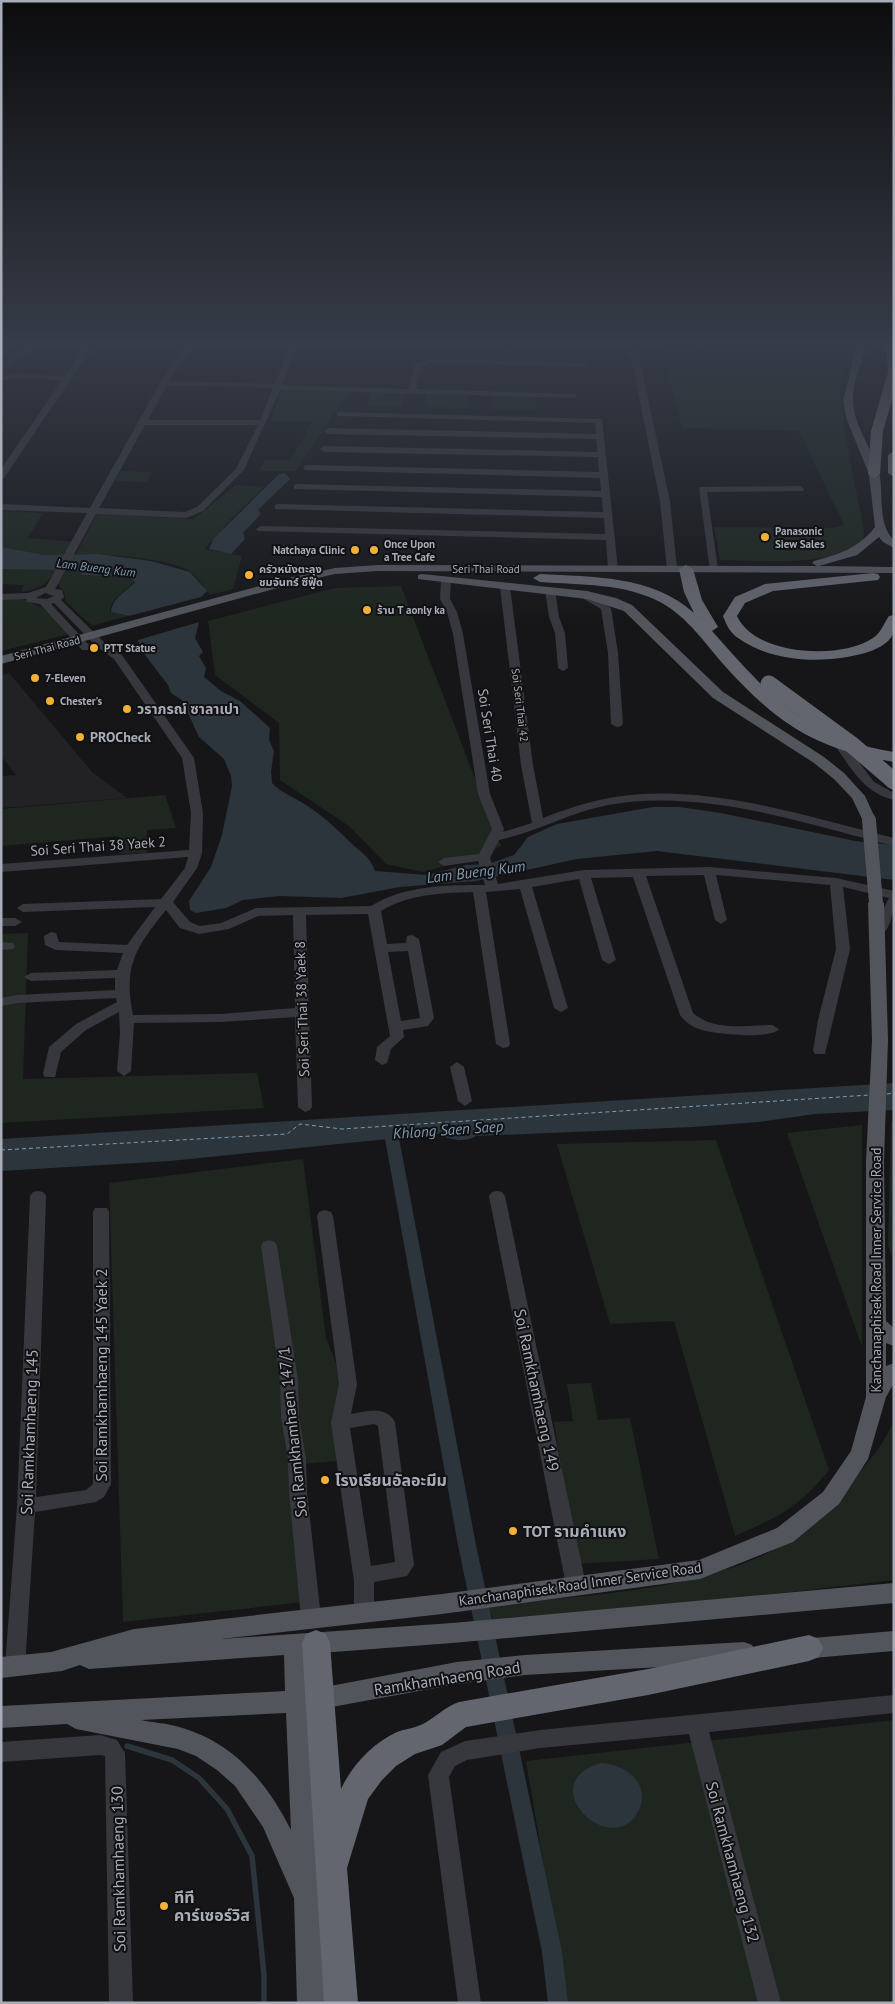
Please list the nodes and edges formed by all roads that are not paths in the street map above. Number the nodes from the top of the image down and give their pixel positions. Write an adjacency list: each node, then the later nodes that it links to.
1 (24, 439): 14 (street)
2 (134, 439): 27 (street)
3 (255, 439): 27 (street)
4 (398, 439): 10 (street)
5 (601, 439): 11 (street)
6 (652, 439): 38 (street)
7 (860, 439): 18 (main road)
8 (876, 439): 18 (highway)
9 (324, 449): 10 (street)
10 (395, 450): 11 (street); 16 (street)
11 (603, 455): 19 (street)
12 (894, 456): 13 (highway)
13 (893, 461): 17 (highway)
14 (5, 464): 20 (street)
15 (307, 468): 16 (street)
16 (391, 470): 19 (street); 23 (street)
17 (894, 473)
18 (874, 474): 30 (main road)
19 (603, 475): 24 (street)
20 (1, 476)
21 (296, 487): 23 (street)
22 (800, 489): 35 (street)
23 (388, 490): 24 (street); 29 (street)
24 (604, 494): 28 (street)
25 (1, 507): 27 (street)
26 (278, 507): 29 (street)
27 (94, 511): 45 (street)
28 (607, 515): 29 (street); 32 (street)
29 (382, 521): 31 (street); 32 (street)
30 (880, 528): 33 (main road); 36 (main road)
31 (261, 529)
32 (608, 536): 34 (street)
33 (894, 545)
34 (613, 569): 38 (main road, Seri Thai Road); 54 (main road, Seri Thai Road)
35 (713, 569): 36 (main road, Seri Thai Road); 38 (main road, Seri Thai Road)
36 (748, 569): 37 (main road, Seri Thai Road)
37 (894, 570)
38 (682, 572): 40 (main road, Seri Thai Road); 41 (main road, Seri Thai Road); 56 (highway)
39 (422, 577): 41 (main road, Seri Thai Road); 43 (main road, Kanchanaphisek Road Inner Service Road); 54 (main road, Seri Thai Road)
40 (873, 577): 42 (main road, Seri Thai Road); 52 (highway)
41 (540, 578): 53 (highway)
42 (894, 578)
43 (446, 580): 44 (main road, Kanchanaphisek Road Inner Service Road); 66 (street, Soi Seri Thai 40)
44 (505, 587): 46 (main road, Kanchanaphisek Road Inner Service Road); 65 (street, Soi Seri Thai 42)
45 (49, 590): 48 (street); 50 (street)
46 (550, 590): 47 (main road, Kanchanaphisek Road Inner Service Road); 58 (street)
47 (583, 594): 60 (street); 88 (main road, Kanchanaphisek Road Inner Service Road, bridge)
48 (30, 596): 49 (street); 51 (street)
49 (1, 597)
50 (56, 600): 51 (street); 54 (street)
51 (44, 603): 55 (street)
52 (894, 619)
53 (698, 624): 56 (highway); 61 (highway)
54 (97, 640): 55 (main road, Seri Thai Road); 68 (street)
55 (83, 644): 57 (main road, Seri Thai Road); 59 (main road, Seri Thai Road)
56 (724, 644): 63 (highway, bridge)
57 (1, 660)
58 (564, 668)
59 (1, 670)
60 (617, 724)
61 (842, 746): 62 (highway); 64 (street)
62 (894, 757)
63 (894, 782)
64 (894, 797)
65 (538, 823): 66 (street); 67 (street)
66 (494, 838): 69 (street)
67 (894, 842)
68 (196, 853): 71 (street, Soi Seri Thai 38 Yaek 2); 81 (street)
69 (484, 859): 70 (street); 77 (street)
70 (444, 862)
71 (1, 868)
72 (709, 871): 73 (street); 75 (street); 85 (street)
73 (638, 872): 74 (street); 101 (street)
74 (584, 874): 76 (street); 92 (street)
75 (836, 882): 79 (street); 103 (street)
76 (524, 884): 77 (street); 97 (street)
77 (492, 885): 78 (street)
78 (479, 890): 83 (street); 102 (street)
79 (894, 895)
80 (894, 899): 88 (street)
81 (167, 903): 82 (street); 84 (street); 91 (street)
82 (23, 908)
83 (374, 910): 84 (street); 90 (street)
84 (299, 912): 98 (street, Soi Seri Thai 38 Yaek 8)
85 (720, 920)
86 (1, 922): 87 (street)
87 (15, 922)
88 (877, 933): 115 (main road, Kanchanaphisek Road Inner Service Road)
89 (51, 936): 91 (street)
90 (381, 948): 100 (street); 100 (street)
91 (132, 949): 93 (street)
92 (609, 960)
93 (122, 974): 94 (street); 95 (street)
94 (31, 977)
95 (121, 999): 96 (street); 99 (street); 107 (street)
96 (1, 1002)
97 (562, 1008)
98 (302, 1012): 99 (street); 109 (street, Soi Seri Thai 38 Yaek 8)
99 (126, 1019): 106 (street)
100 (395, 1026): 104 (street)
101 (772, 1029)
102 (503, 1044)
103 (820, 1051)
104 (382, 1060)
105 (457, 1067): 108 (street)
106 (124, 1071)
107 (50, 1074)
108 (465, 1101)
109 (305, 1107)
110 (38, 1196): 120 (street, Soi Ramkhamhaeng 145)
111 (497, 1196): 122 (street, Soi Ramkhamhaeng 149)
112 (102, 1212): 120 (street, Soi Ramkhamhaeng 145 Yaek 2)
113 (325, 1216): 119 (street)
114 (269, 1246): 126 (street, Soi Ramkhamhaen 147/1)
115 (877, 1325): 116 (main road); 118 (main road, Kanchanaphisek Road Inner Service Road)
116 (894, 1339)
117 (894, 1371): 118 (main road)
118 (876, 1397): 122 (main road, Kanchanaphisek Road Inner Service Road)
119 (340, 1423): 121 (street); 121 (street)
120 (26, 1506): 131 (street, Soi Ramkhamhaeng 145)
121 (363, 1575): 124 (street)
122 (576, 1585): 124 (main road, Kanchanaphisek Road Inner Service Road)
123 (894, 1593): 125 (main road)
124 (364, 1612): 126 (main road, Kanchanaphisek Road Inner Service Road)
125 (452, 1633): 126 (main road)
126 (307, 1635): 129 (main road); 129 (main road, Kanchanaphisek Road Inner Service Road); 133 (highway)
127 (894, 1641): 128 (main road, Ramkhamhaeng Road)
128 (809, 1648): 130 (main road, Ramkhamhaeng Road); 139 (highway)
129 (52, 1662): 131 (main road)
130 (525, 1665): 132 (main road, Ramkhamhaeng Road)
131 (8, 1668)
132 (457, 1673): 133 (main road, Ramkhamhaeng Road)
133 (309, 1701): 135 (main road, Ramkhamhaeng Road); 139 (highway); 140 (main road)
134 (894, 1704): 137 (street)
135 (52, 1713): 136 (main road, Ramkhamhaeng Road); 140 (main road)
136 (1, 1717)
137 (696, 1722): 144 (street); 145 (street, Soi Ramkhamhaeng 132)
138 (1, 1752): 141 (street, Soi Ramkhamhaeng 130)
139 (333, 1865): 143 (highway)
140 (308, 1910): 142 (main road)
141 (121, 2003)
142 (311, 2003)
143 (341, 2003)
144 (470, 2003)
145 (770, 2003)

